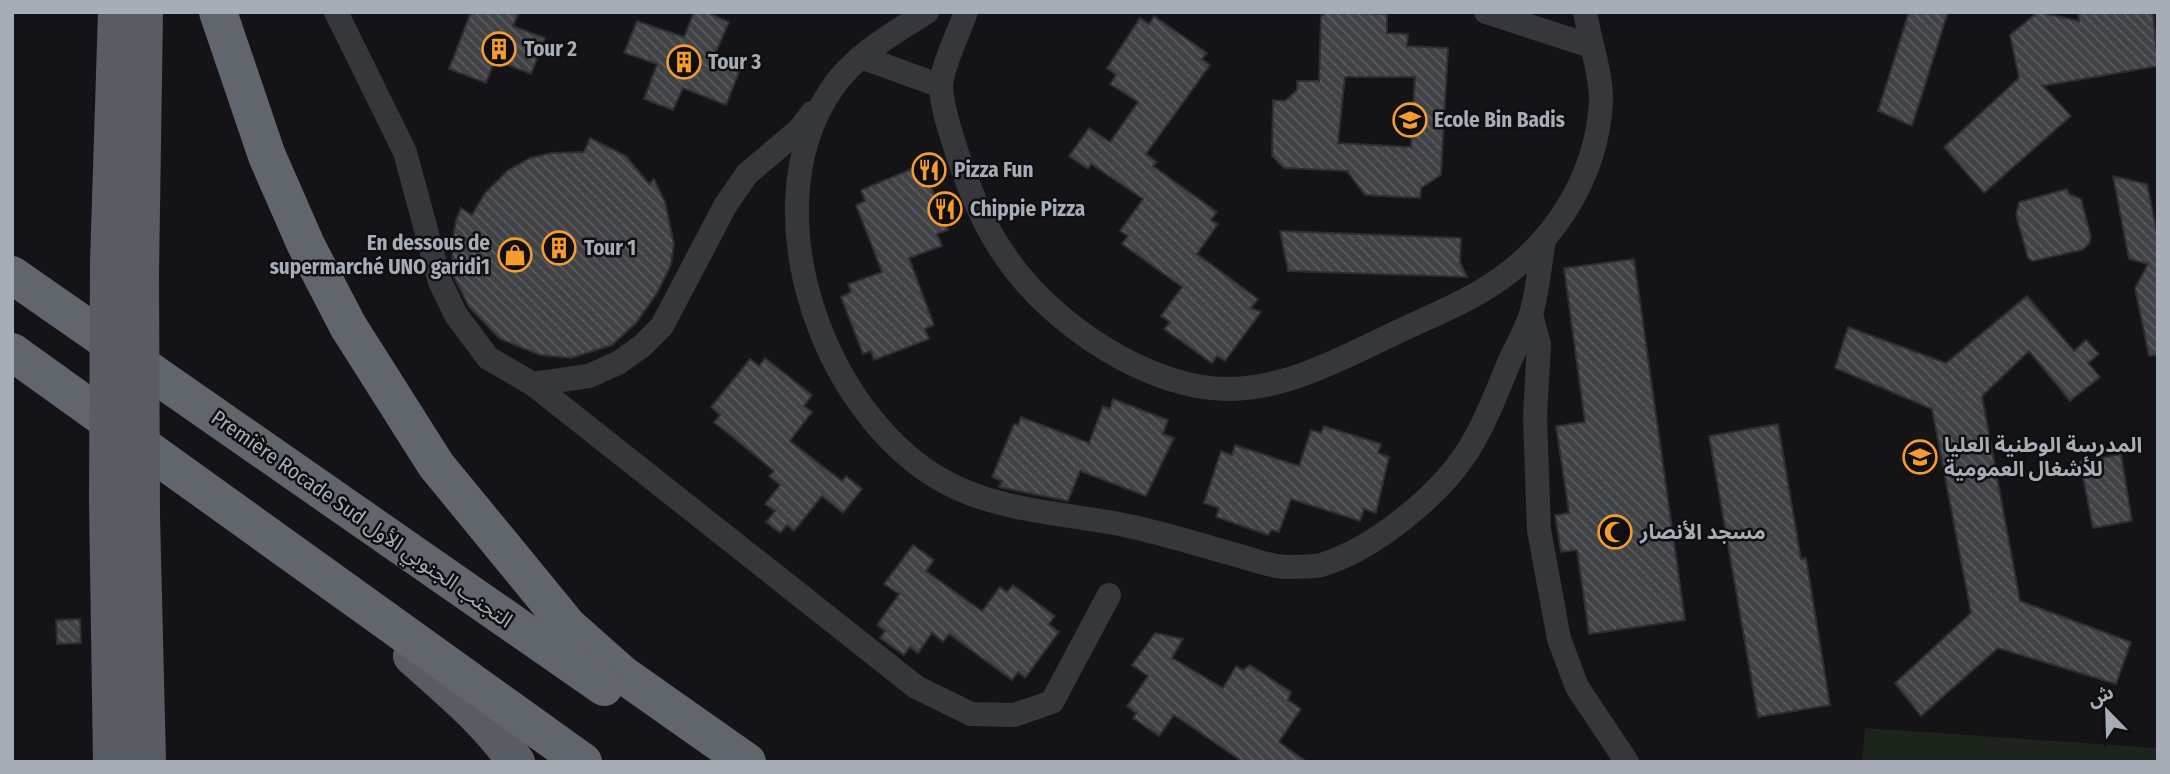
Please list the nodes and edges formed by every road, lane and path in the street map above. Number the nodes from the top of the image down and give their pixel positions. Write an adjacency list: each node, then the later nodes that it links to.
1 (117, 12): 14 (highway)
2 (144, 12): 14 (highway)
3 (218, 12): 26 (highway)
4 (336, 12): 18 (street)
5 (927, 12): 10 (street)
6 (966, 12): 11 (street)
7 (1486, 12): 9 (street)
8 (1584, 12): 9 (street)
9 (1591, 46): 13 (street)
10 (861, 57): 11 (street); 12 (street)
11 (941, 86): 13 (street)
12 (831, 88): 16 (street); 18 (street)
13 (1544, 239): 16 (street)
14 (124, 269): 21 (highway, bridge); 22 (highway, bridge)
15 (12, 275): 25 (highway, Première Rocade Sud التجنب الجنوبي الأول)
16 (1531, 314): 27 (street)
17 (12, 352): 20 (highway)
18 (533, 384): 19 (street)
19 (1109, 595)
20 (368, 608): 23 (highway); 24 (highway)
21 (112, 762)
22 (147, 762)
23 (516, 762)
24 (583, 762)
25 (712, 762)
26 (747, 762)
27 (1627, 762)

